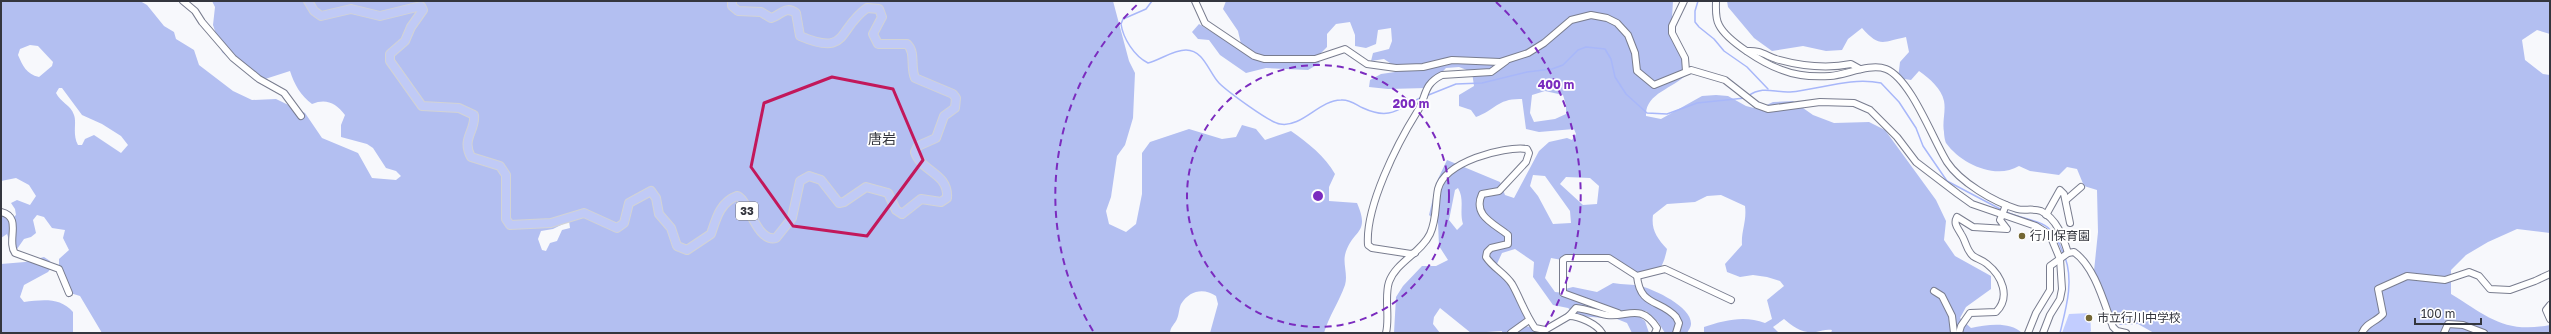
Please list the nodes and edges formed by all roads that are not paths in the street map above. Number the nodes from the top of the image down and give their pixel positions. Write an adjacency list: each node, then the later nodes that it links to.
1 (183, 1): 11 (street)
2 (308, 1): 3 (main road, 33)
3 (732, 1)
4 (1195, 1): 8 (street)
5 (1684, 1): 10 (street)
6 (1716, 1): 7 (street)
7 (1746, 50): 9 (street); 9 (street)
8 (1507, 61): 10 (street); 19 (street)
9 (1860, 69): 14 (street)
10 (1686, 71): 16 (street)
11 (301, 116)
12 (2081, 186): 13 (street)
13 (2066, 200): 17 (street); 18 (street)
14 (2006, 205): 16 (street); 17 (street)
15 (1, 212): 25 (street)
16 (2002, 215): 21 (street); 39 (street)
17 (2046, 215): 20 (street)
18 (2070, 223)
19 (1416, 252): 31 (street); 33 (street)
20 (2068, 253): 21 (street); 42 (street)
21 (2060, 259): 40 (street); 41 (street)
22 (2550, 274): 43 (street)
23 (1637, 276): 26 (street); 28 (street); 37 (street)
24 (1934, 291): 38 (street)
25 (69, 293)
26 (1731, 300)
27 (2550, 305): 30 (street)
28 (1620, 313): 29 (street); 36 (street)
29 (1570, 316): 32 (street); 35 (street)
30 (2550, 319)
31 (1530, 320): 32 (street); 34 (street)
32 (1543, 332)
33 (1386, 333)
34 (1511, 333)
35 (1602, 333)
36 (1656, 333)
37 (1676, 333)
38 (1954, 333)
39 (1959, 333)
40 (2028, 333)
41 (2043, 333)
42 (2126, 333)
43 (2362, 333)
44 (2444, 333): 45 (street)
45 (2484, 333)

